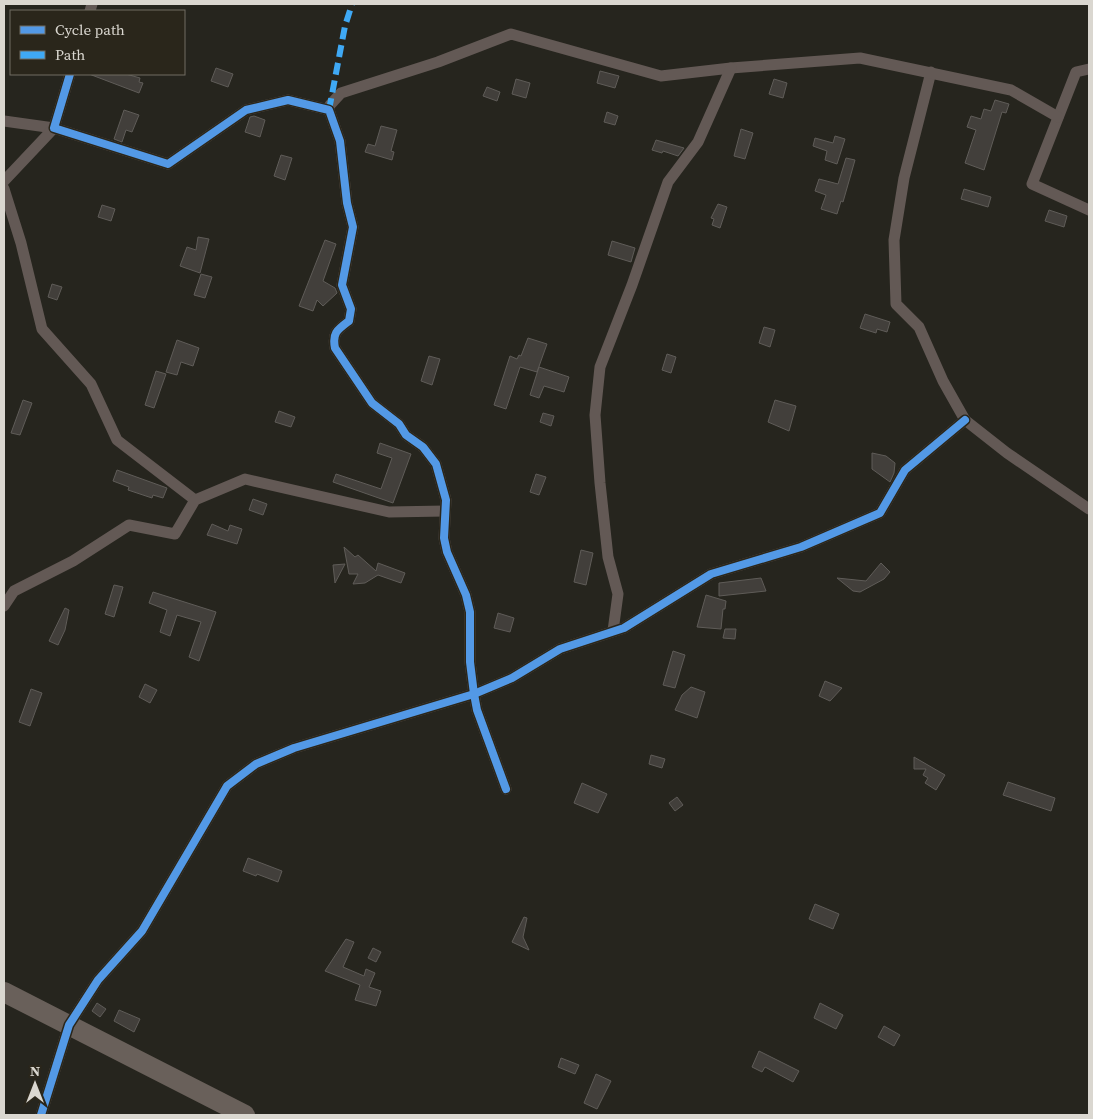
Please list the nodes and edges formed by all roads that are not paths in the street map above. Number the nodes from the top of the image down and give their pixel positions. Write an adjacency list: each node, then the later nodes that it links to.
1 (731, 68): 3 (street); 5 (street); 17 (street)
2 (1089, 69): 6 (street)
3 (931, 72): 6 (street); 12 (street)
4 (70, 75): 8 (street)
5 (330, 105)
6 (1058, 116): 11 (street)
7 (4, 121): 8 (street)
8 (54, 128): 9 (street); 15 (street)
9 (4, 181)
10 (4, 188): 13 (street)
11 (1089, 210)
12 (965, 420): 14 (street); 17 (street)
13 (195, 500): 15 (street); 16 (street)
14 (1089, 509)
15 (445, 511): 18 (street)
16 (4, 606)
17 (613, 631): 18 (street)
18 (474, 694): 19 (street); 21 (street)
19 (506, 789)
20 (4, 992): 21 (highway)
21 (69, 1025): 22 (street); 23 (highway)
22 (42, 1115)
23 (245, 1115)

